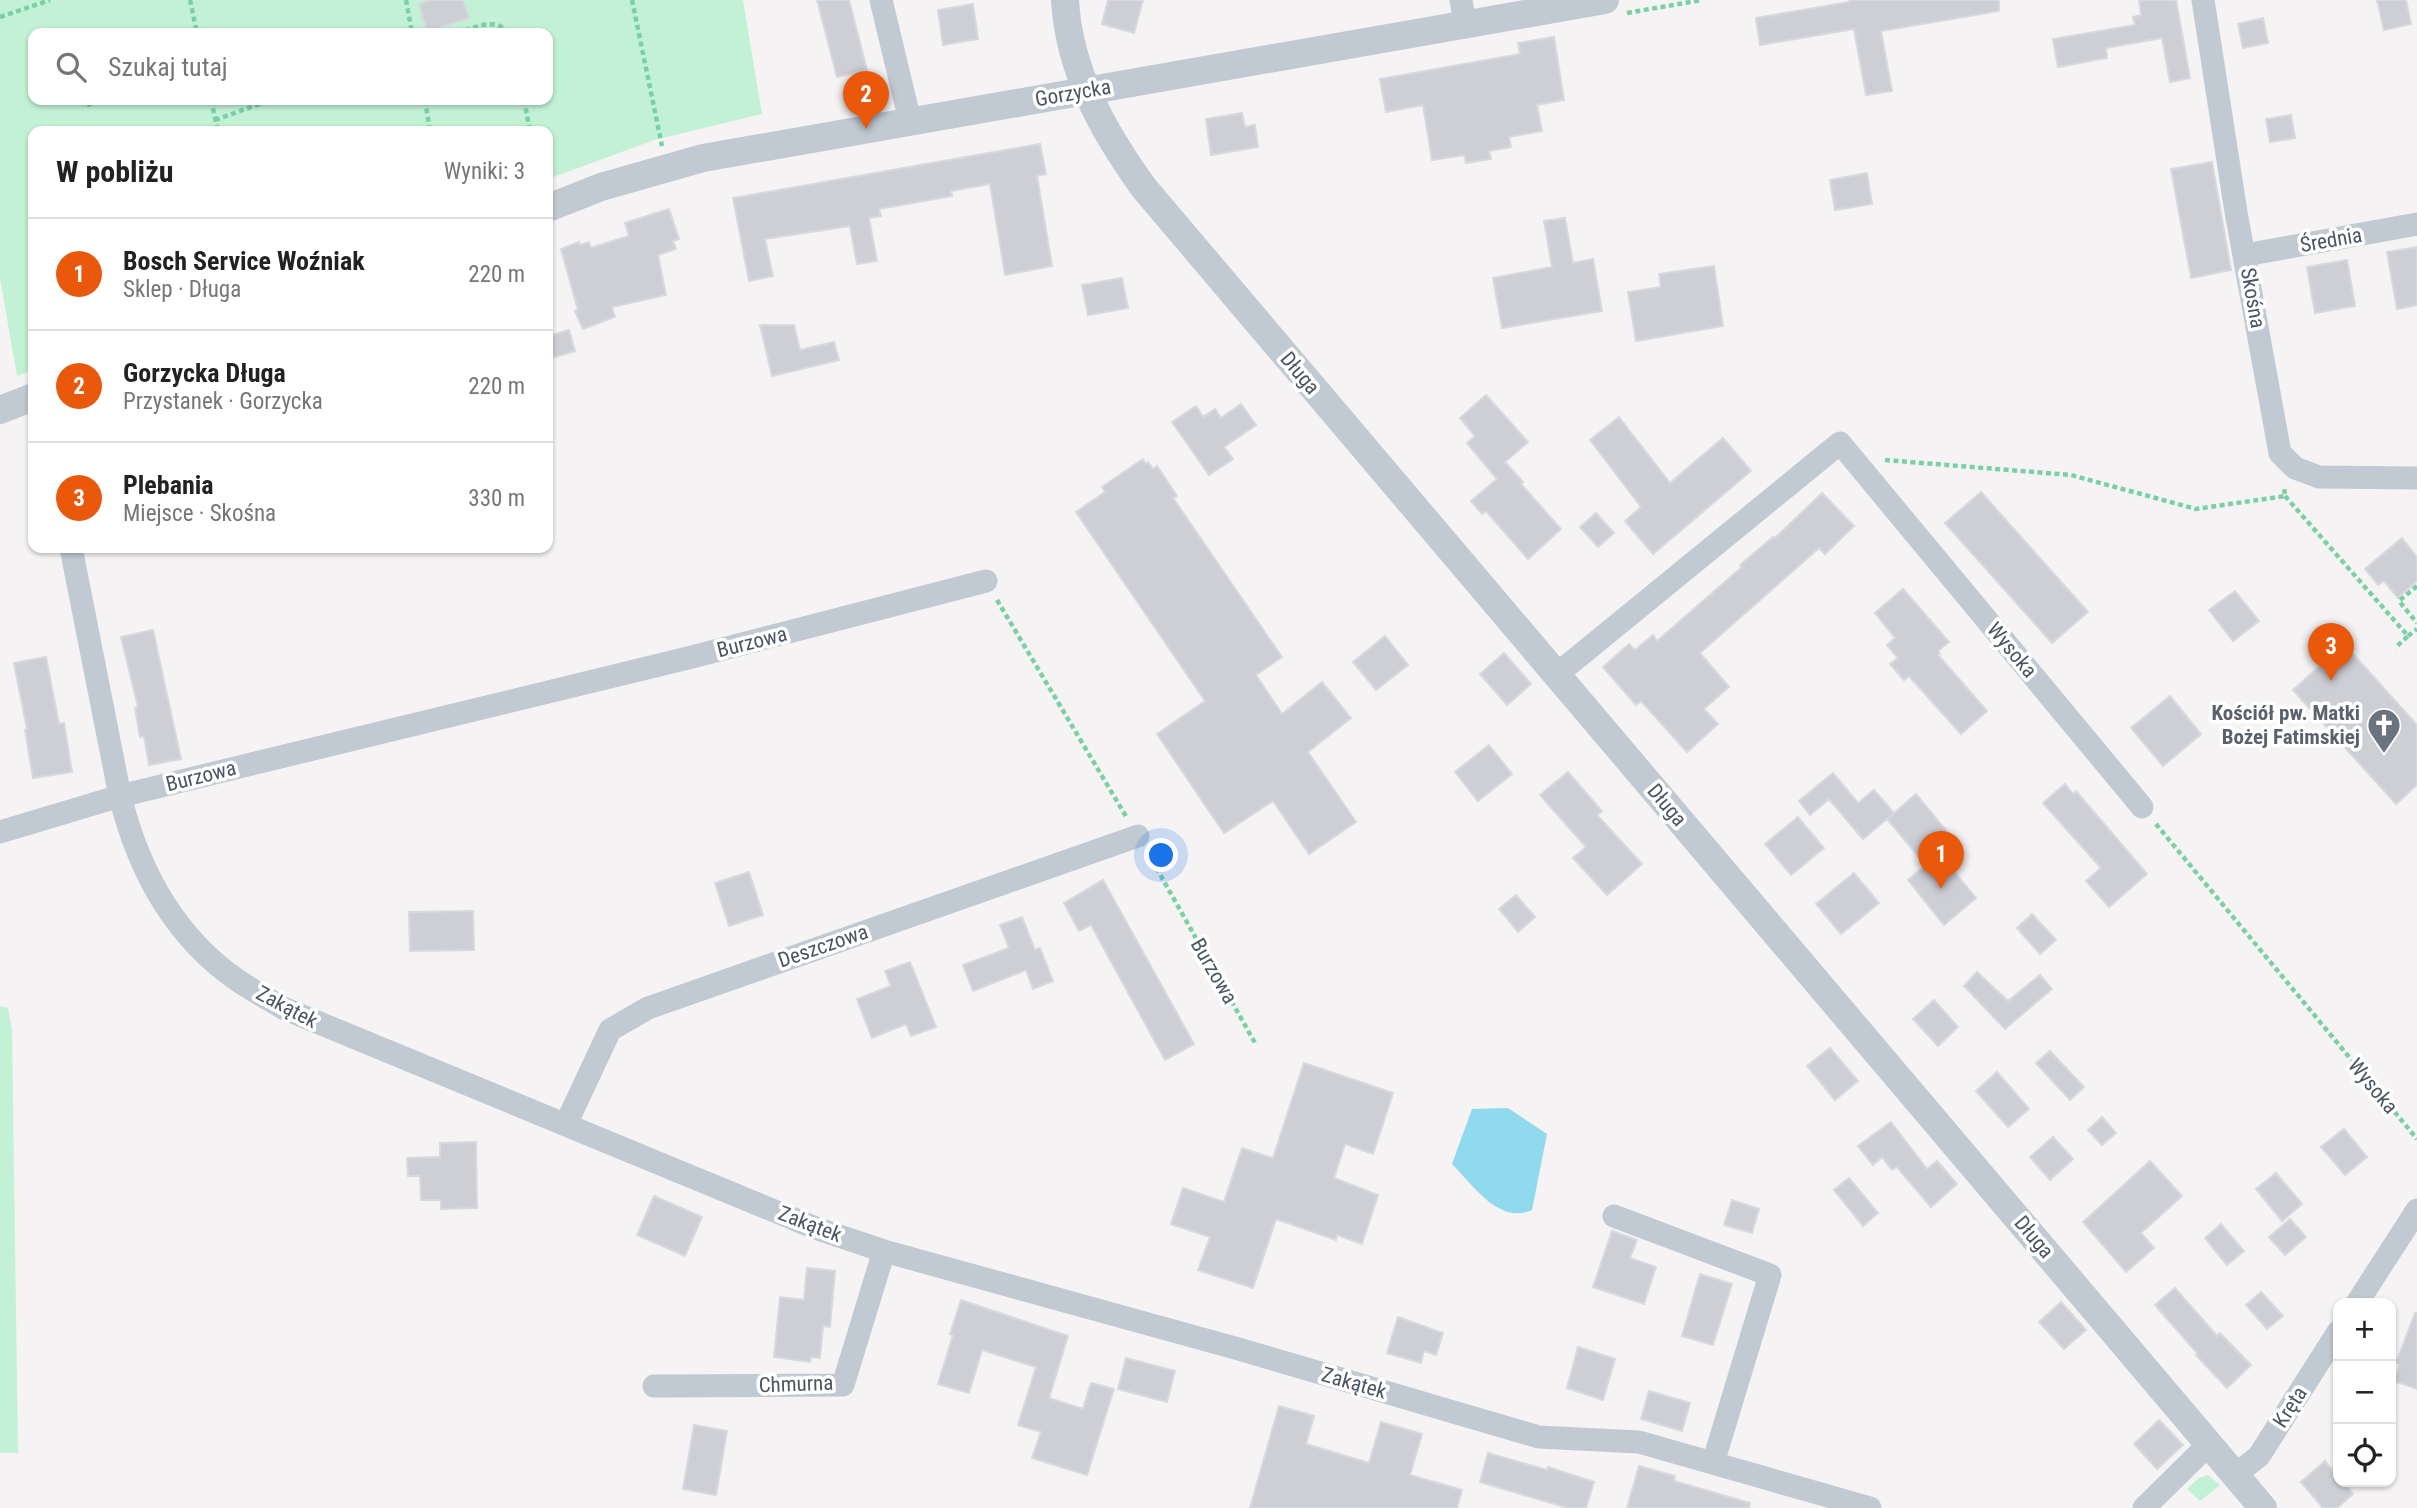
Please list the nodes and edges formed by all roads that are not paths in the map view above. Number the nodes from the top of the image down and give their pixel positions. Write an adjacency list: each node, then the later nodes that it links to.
1 (881, 0): 7 (street)
2 (1065, 0): 6 (street, Długa)
3 (1605, 0): 5 (street, Gorzycka)
4 (2203, 0): 10 (street, Skośna)
5 (1463, 12): 6 (street, Gorzycka)
6 (1086, 91): 7 (street, Gorzycka); 16 (street, Długa)
7 (910, 121): 8 (street, Gorzycka)
8 (553, 206)
9 (2417, 224): 10 (street, Średnia)
10 (2245, 256): 13 (street, Skośna)
11 (28, 399): 12 (street)
12 (0, 410)
13 (2417, 478)
14 (72, 553): 17 (street, Zakątek)
15 (986, 582): 17 (street, Burzowa)
16 (1556, 674): 18 (street, Wysoka); 28 (street, Długa)
17 (120, 796): 19 (street, Burzowa); 21 (street, Zakątek)
18 (2142, 807)
19 (0, 832)
20 (1138, 836): 21 (street, Deszczowa)
21 (566, 1124): 24 (street, Zakątek)
22 (2417, 1210): 25 (street)
23 (1614, 1216): 29 (street)
24 (884, 1251): 27 (street, Chmurna); 29 (street, Zakątek)
25 (2360, 1298)
26 (2333, 1340): 30 (street, Kręta)
27 (654, 1386)
28 (2209, 1444): 30 (street, Długa); 32 (street)
29 (1713, 1463): 31 (street, Zakątek)
30 (2235, 1475): 33 (street, Długa)
31 (1870, 1508)
32 (2144, 1508)
33 (2263, 1508)

